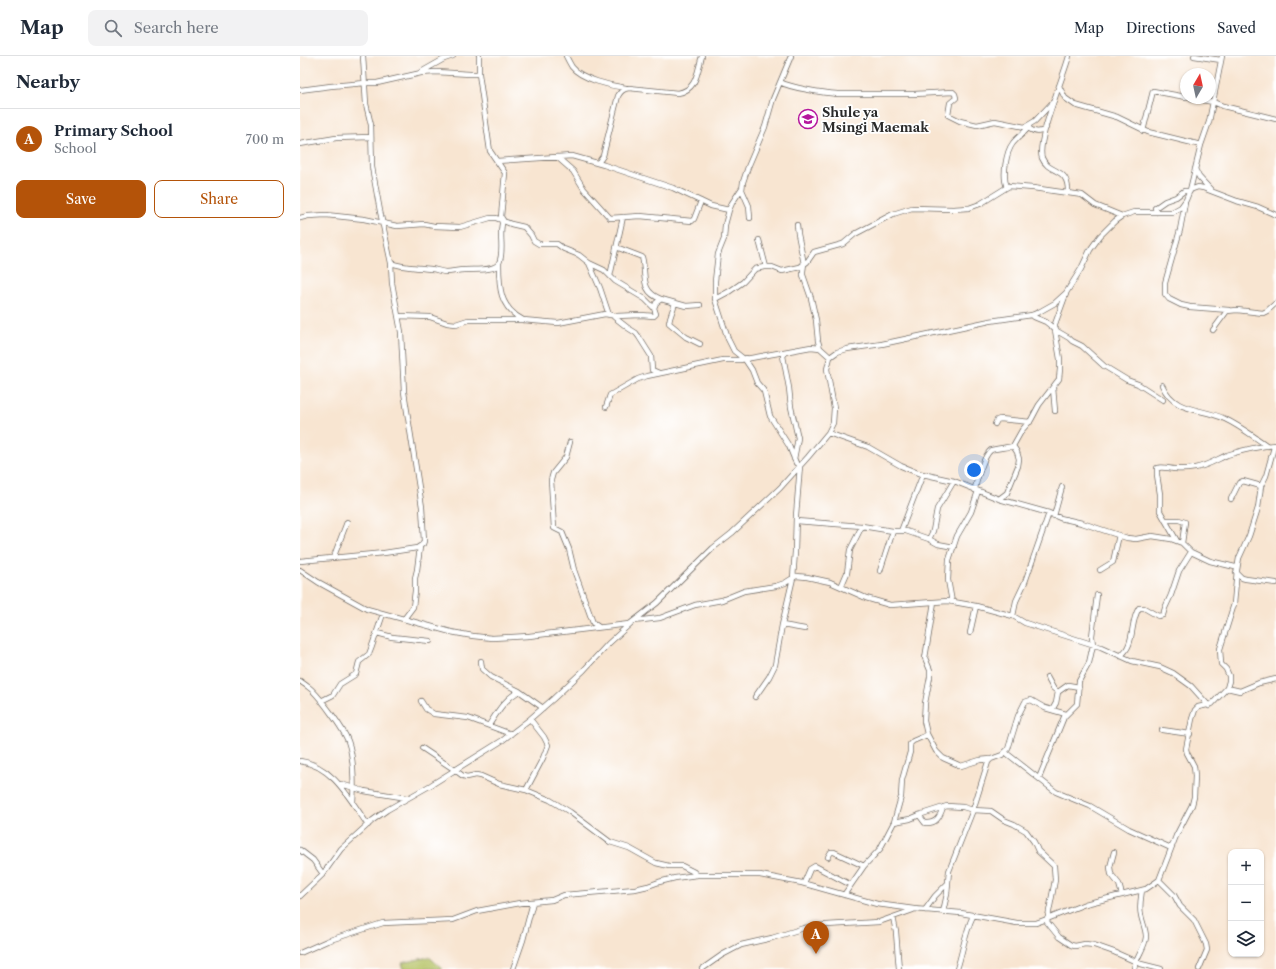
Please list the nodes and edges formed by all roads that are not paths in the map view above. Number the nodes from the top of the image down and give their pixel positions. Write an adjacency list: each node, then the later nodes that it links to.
1 (363, 56): 16 (street)
2 (454, 56): 9 (street)
3 (479, 56): 13 (street)
4 (566, 56): 19 (street)
5 (702, 56): 19 (street)
6 (791, 56): 15 (street)
7 (1069, 56): 17 (street)
8 (1194, 56): 10 (street)
9 (446, 58): 11 (street)
10 (1221, 58): 18 (street)
11 (418, 74): 12 (street); 16 (street)
12 (470, 74): 13 (street); 14 (street)
13 (479, 74): 14 (street)
14 (480, 82): 33 (street)
15 (780, 82): 26 (street); 37 (street)
16 (365, 83): 20 (street); 29 (street)
17 (1059, 86): 22 (street); 28 (street)
18 (1216, 86)
19 (629, 88): 34 (street)
20 (300, 90)
21 (1180, 96): 28 (street)
22 (1052, 103): 26 (street); 27 (street)
23 (1216, 103): 25 (street)
24 (1213, 104): 31 (street)
25 (1276, 119)
26 (1028, 127): 27 (street); 36 (street)
27 (1046, 128): 40 (street)
28 (1143, 131): 31 (street)
29 (371, 137): 30 (street); 51 (street)
30 (300, 144)
31 (1201, 146): 35 (street)
32 (556, 157): 33 (street); 34 (street); 47 (street)
33 (497, 161): 50 (street)
34 (598, 163): 42 (street)
35 (1195, 169): 38 (street); 39 (street)
36 (1007, 187): 40 (street); 58 (street)
37 (742, 188): 43 (street); 49 (street)
38 (1190, 190): 39 (street); 41 (street); 44 (street)
39 (1213, 191): 45 (street)
40 (1068, 193): 46 (street)
41 (1186, 200): 44 (street); 69 (street)
42 (701, 201): 43 (street); 47 (street)
43 (729, 210): 63 (street)
44 (1157, 212): 46 (street)
45 (1276, 215)
46 (1122, 216): 61 (street)
47 (623, 217): 54 (street)
48 (300, 218): 51 (street)
49 (750, 218)
50 (503, 220): 51 (street); 56 (street); 57 (street)
51 (382, 224): 55 (street)
52 (797, 225): 58 (street)
53 (759, 240): 59 (street)
54 (616, 247): 60 (street); 64 (street)
55 (391, 263): 56 (street); 72 (street)
56 (499, 263): 73 (street)
57 (589, 263): 60 (street); 70 (street)
58 (804, 264): 59 (street); 77 (street)
59 (766, 267): 63 (street)
60 (610, 276): 62 (street)
61 (1066, 293): 71 (street); 75 (street)
62 (645, 299): 64 (street); 68 (street)
63 (716, 299): 80 (street)
64 (659, 300): 65 (street); 68 (street)
65 (675, 303): 67 (street); 76 (street)
66 (1276, 303): 69 (street)
67 (700, 305)
68 (654, 308): 70 (street)
69 (1229, 310): 74 (street)
70 (611, 315): 73 (street); 81 (street)
71 (1032, 315): 75 (street); 79 (street)
72 (398, 316): 73 (street); 113 (street)
73 (523, 320)
74 (1213, 330)
75 (1056, 331): 83 (street); 84 (street)
76 (700, 344)
77 (820, 348): 78 (street); 79 (street)
78 (786, 352): 80 (street); 94 (street)
79 (830, 357): 89 (street)
80 (745, 358): 81 (street); 94 (street)
81 (660, 374): 85 (street)
82 (1162, 385): 93 (street)
83 (1053, 388): 86 (street); 87 (street)
84 (1163, 400)
85 (606, 407)
86 (1055, 411)
87 (1030, 422): 88 (street); 92 (street)
88 (995, 424)
89 (828, 433): 95 (street); 96 (street)
90 (570, 442): 134 (street)
91 (1276, 445): 93 (street); 98 (street)
92 (1013, 446): 100 (street); 101 (street)
93 (1268, 446): 104 (street)
94 (794, 459): 95 (street)
95 (800, 466): 105 (street); 132 (street)
96 (923, 474): 97 (street); 109 (street)
97 (954, 481): 100 (street); 111 (street)
98 (1261, 486): 102 (street); 120 (street)
99 (1062, 487): 103 (street)
100 (977, 490): 101 (street); 114 (street)
101 (999, 499): 103 (street)
102 (1231, 499)
103 (1052, 514): 110 (street); 130 (street)
104 (1165, 520): 112 (street); 112 (street)
105 (796, 521): 107 (street); 122 (street)
106 (347, 522): 116 (street)
107 (862, 526): 108 (street); 124 (street)
108 (893, 531): 109 (street); 121 (street)
109 (901, 531): 111 (street)
110 (1119, 535): 112 (street); 119 (street)
111 (929, 539): 114 (street)
112 (1180, 542): 115 (street)
113 (420, 546): 116 (street); 131 (street)
114 (954, 547): 127 (street)
115 (1191, 552): 120 (street); 140 (street)
116 (334, 556): 117 (street)
117 (300, 561)
118 (300, 570): 129 (street)
119 (1100, 570)
120 (1237, 570): 123 (street); 146 (street)
121 (880, 571)
122 (793, 578): 124 (street); 132 (street); 133 (street)
123 (1276, 584)
124 (841, 587): 126 (street)
125 (1097, 595): 139 (street)
126 (934, 602): 127 (street); 161 (street)
127 (952, 602): 128 (street)
128 (976, 606): 130 (street); 136 (street)
129 (383, 614): 131 (street); 137 (street)
130 (1013, 616): 139 (street)
131 (404, 619): 134 (street)
132 (632, 622): 134 (street); 153 (street)
133 (782, 625): 135 (street); 149 (street)
134 (599, 627)
135 (805, 629)
136 (970, 632)
137 (377, 634): 138 (street); 150 (street)
138 (430, 641)
139 (1093, 645): 140 (street); 145 (street)
140 (1120, 656): 152 (street)
141 (481, 661): 147 (street)
142 (1047, 677): 148 (street)
143 (1276, 679): 146 (street)
144 (300, 680): 150 (street)
145 (1079, 687): 148 (street); 155 (street)
146 (1227, 688): 152 (street)
147 (519, 691): 153 (street); 157 (street)
148 (1058, 692): 154 (street)
149 (755, 697)
150 (321, 701): 169 (street)
151 (421, 701): 157 (street)
152 (1209, 706): 160 (street)
153 (543, 708): 156 (street)
154 (1052, 710): 155 (street); 163 (street)
155 (1066, 714): 167 (street)
156 (530, 719): 159 (street); 170 (street)
157 (489, 725): 159 (street)
158 (1162, 730): 160 (street)
159 (511, 734): 166 (street)
160 (1190, 734): 178 (street)
161 (927, 735): 164 (street); 176 (street)
162 (422, 748): 166 (street)
163 (1006, 752): 164 (street); 167 (street)
164 (991, 759): 174 (street)
165 (300, 761): 168 (street)
166 (455, 770): 170 (street); 171 (street)
167 (1039, 778): 178 (street)
168 (339, 783): 169 (street); 172 (street)
169 (354, 788): 171 (street); 172 (street)
170 (526, 790): 184 (street)
171 (407, 798): 177 (street)
172 (352, 803): 177 (street)
173 (943, 807): 174 (street); 175 (street); 175 (street)
174 (973, 810): 187 (street); 199 (street)
175 (919, 815): 176 (street)
176 (894, 822): 182 (street)
177 (368, 825): 183 (street)
178 (1171, 848): 185 (street)
179 (300, 850): 183 (street)
180 (1114, 852): 191 (street)
181 (828, 857): 182 (street)
182 (864, 866): 188 (street)
183 (322, 874): 192 (street)
184 (697, 875): 186 (street); 193 (street)
185 (1159, 880): 189 (street); 208 (street)
186 (804, 883): 188 (street); 190 (street)
187 (947, 884): 195 (street); 196 (street)
188 (851, 885): 190 (street)
189 (1142, 890): 191 (street); 201 (street)
190 (844, 895): 194 (street)
191 (1122, 895): 199 (street)
192 (300, 896)
193 (533, 902): 200 (street); 202 (street)
194 (914, 909): 195 (street); 198 (street)
195 (925, 910): 196 (street)
196 (943, 912): 197 (street)
197 (973, 916): 199 (street); 205 (street)
198 (894, 917): 203 (street); 204 (street)
199 (1047, 919): 201 (street)
200 (300, 953)
201 (1135, 962): 206 (street); 207 (street)
202 (513, 969)
203 (703, 969)
204 (899, 969)
205 (958, 969)
206 (1134, 969)
207 (1160, 969)
208 (1199, 969)

